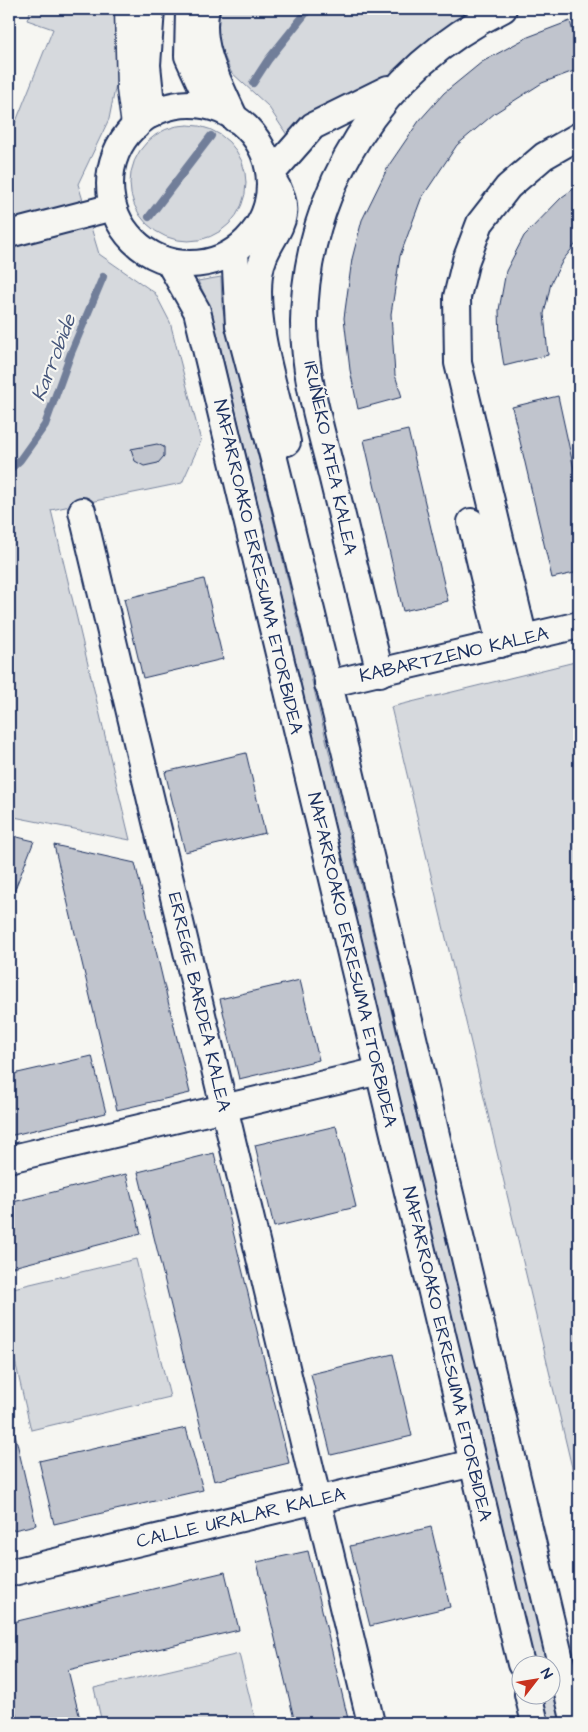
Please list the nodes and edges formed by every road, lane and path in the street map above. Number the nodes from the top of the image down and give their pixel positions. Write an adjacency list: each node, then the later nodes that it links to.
1 (129, 9): 8 (highway)
2 (151, 9): 8 (street)
3 (189, 9): 7 (street)
4 (206, 9): 9 (street)
5 (503, 9): 6 (street, IRUÑEKO ATEA KALEA)
6 (397, 84): 11 (street, IRUÑEKO ATEA KALEA); 21 (street, IRUÑEKO ATEA KALEA)
7 (212, 108): 8 (street); 9 (street)
8 (144, 119): 12 (street)
9 (235, 119): 11 (street)
10 (579, 136): 20 (street)
11 (270, 175): 14 (street); 19 (street, NAFARROAKO ERRESUMA ETORBIDEA)
12 (113, 207): 13 (street); 15 (street)
13 (9, 234)
14 (235, 251): 15 (street); 19 (street, NAFARROAKO ERRESUMA ETORBIDEA)
15 (169, 262): 23 (street, NAFARROAKO ERRESUMA ETORBIDEA)
16 (82, 512): 24 (street, ERREGE BARDEA KALEA)
17 (471, 522): 20 (street)
18 (579, 625): 20 (street, KABARTZENO KALEA)
19 (316, 635): 22 (street, NAFARROAKO ERRESUMA ETORBIDEA)
20 (512, 642): 21 (street, KABARTZENO KALEA)
21 (380, 673): 22 (street, KABARTZENO KALEA)
22 (328, 684): 32 (street, NAFARROAKO ERRESUMA ETORBIDEA)
23 (379, 1071): 24 (street); 26 (street, NAFARROAKO ERRESUMA ETORBIDEA)
24 (224, 1108): 25 (street); 30 (street, ERREGE BARDEA KALEA)
25 (9, 1159)
26 (473, 1463): 27 (street, CALLE URALAR KALEA); 28 (street, NAFARROAKO ERRESUMA ETORBIDEA)
27 (9, 1573)
28 (519, 1654)
29 (530, 1704): 31 (street)
30 (371, 1723)
31 (535, 1723)
32 (575, 1723)

